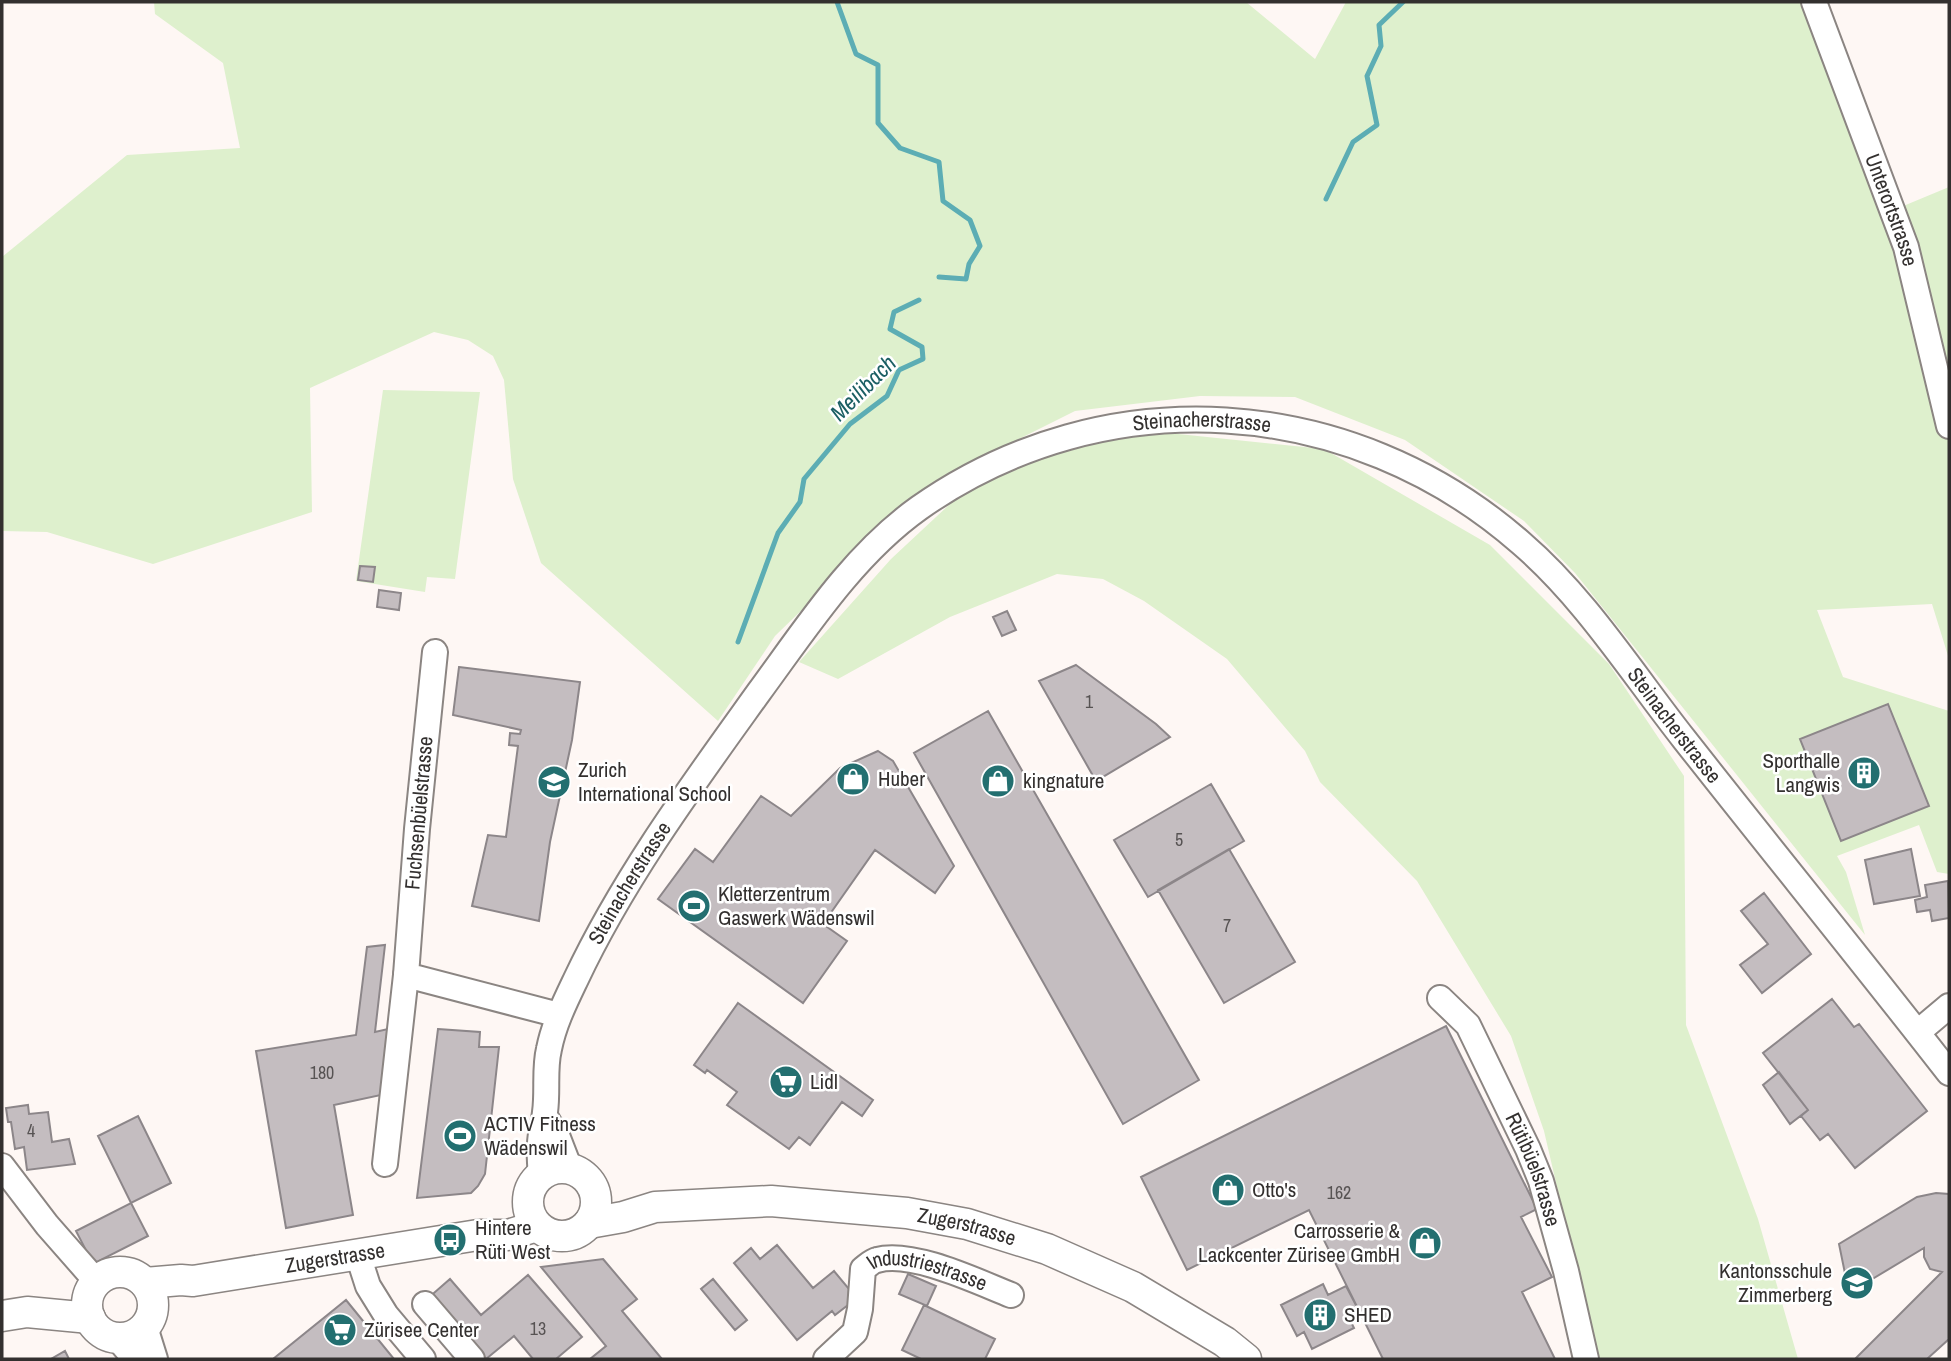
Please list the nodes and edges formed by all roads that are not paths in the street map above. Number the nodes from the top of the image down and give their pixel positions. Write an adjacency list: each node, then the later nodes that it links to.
1 (1814, 2): 2 (street, Unterortstrasse)
2 (1949, 426)
3 (435, 652): 4 (street, Fuchsenbüelstrasse)
4 (406, 975): 7 (street); 11 (street, Fuchsenbüelstrasse)
5 (1440, 998): 29 (street, Rütibüelstrasse)
6 (1949, 1006): 8 (street)
7 (559, 1015): 8 (street, Steinacherstrasse); 10 (street, Steinacherstrasse)
8 (1918, 1032): 9 (street, Steinacherstrasse)
9 (1949, 1073)
10 (545, 1116): 13 (street); 14 (street, Steinacherstrasse)
11 (385, 1164)
12 (2, 1166): 19 (street)
13 (570, 1169): 14 (main road); 15 (main road)
14 (541, 1176): 16 (main road)
15 (592, 1209): 16 (main road); 28 (main road, Zugerstrasse)
16 (533, 1215): 17 (main road, Zugerstrasse)
17 (358, 1255): 21 (main road, Zugerstrasse); 25 (street)
18 (1011, 1295): 27 (street, Industriestrasse)
19 (92, 1297): 21 (main road); 22 (main road); 23 (main road)
20 (425, 1304): 26 (street)
21 (147, 1306): 23 (main road); 24 (street)
22 (14, 1314)
23 (126, 1348)
24 (155, 1359)
25 (423, 1359)
26 (472, 1359)
27 (826, 1359)
28 (1246, 1359)
29 (1586, 1359)

